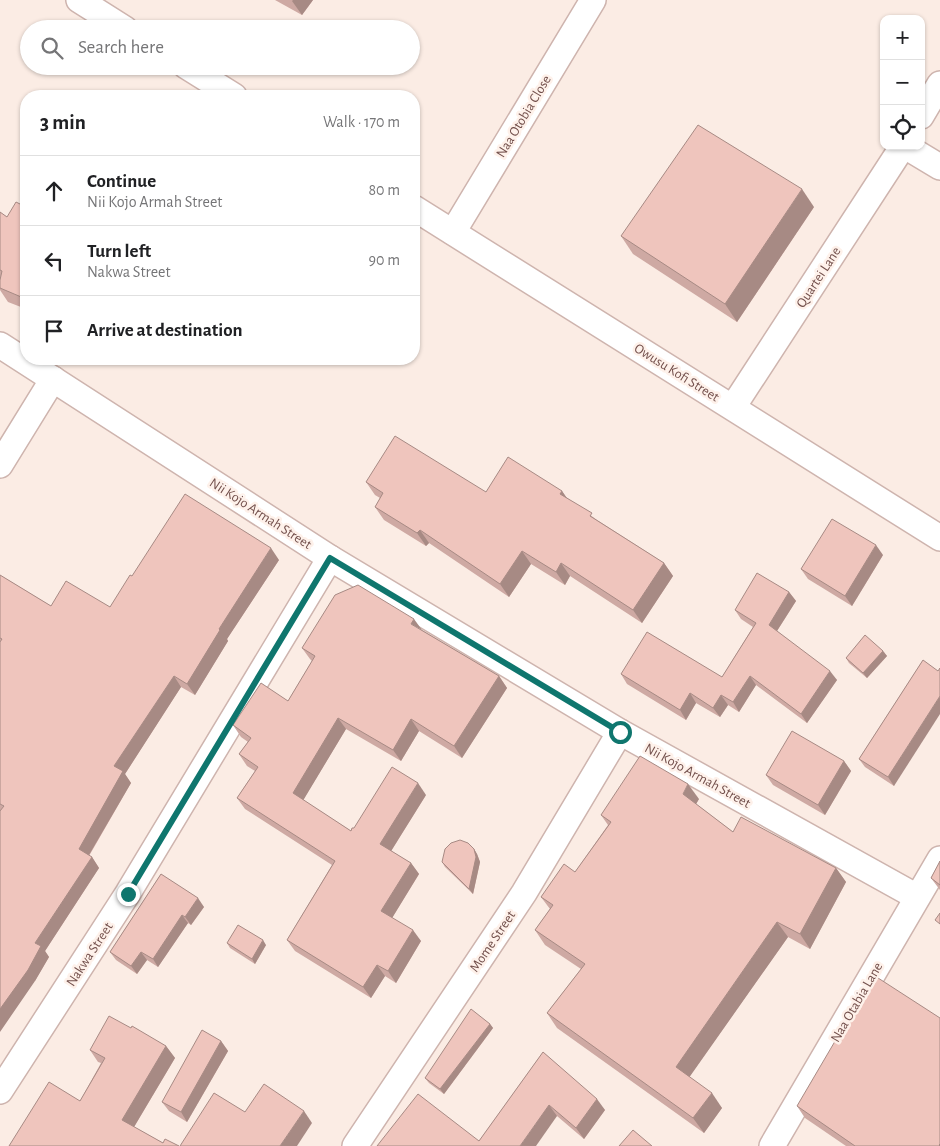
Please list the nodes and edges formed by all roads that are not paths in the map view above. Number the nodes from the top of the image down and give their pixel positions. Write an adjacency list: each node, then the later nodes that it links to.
1 (79, 0): 3 (street)
2 (593, 0): 12 (street, Naa Otobia Close)
3 (111, 20)
4 (200, 75): 6 (street)
5 (940, 84): 7 (street)
6 (224, 90)
7 (925, 109)
8 (901, 150): 17 (street, Quartei Lane)
9 (911, 150): 10 (street)
10 (940, 167)
11 (420, 212): 12 (street, Owusu Kofi Street)
12 (453, 232): 17 (street, Owusu Kofi Street)
13 (0, 345): 14 (street, Nii Kojo Armah Street)
14 (20, 358)
15 (31, 365): 16 (street, Nii Kojo Armah Street)
16 (53, 379): 18 (street); 20 (street, Nii Kojo Armah Street)
17 (733, 407): 19 (street, Owusu Kofi Street)
18 (0, 465)
19 (940, 538)
20 (330, 558): 21 (street, Nii Kojo Armah Street); 24 (street, Nakwa Street)
21 (620, 732): 23 (street, Nii Kojo Armah Street); 25 (street, Mome Street)
22 (940, 859): 23 (street, Naa Otabia Lane)
23 (917, 897): 26 (street, Naa Otabia Lane)
24 (0, 1092)
25 (355, 1146)
26 (772, 1146)

